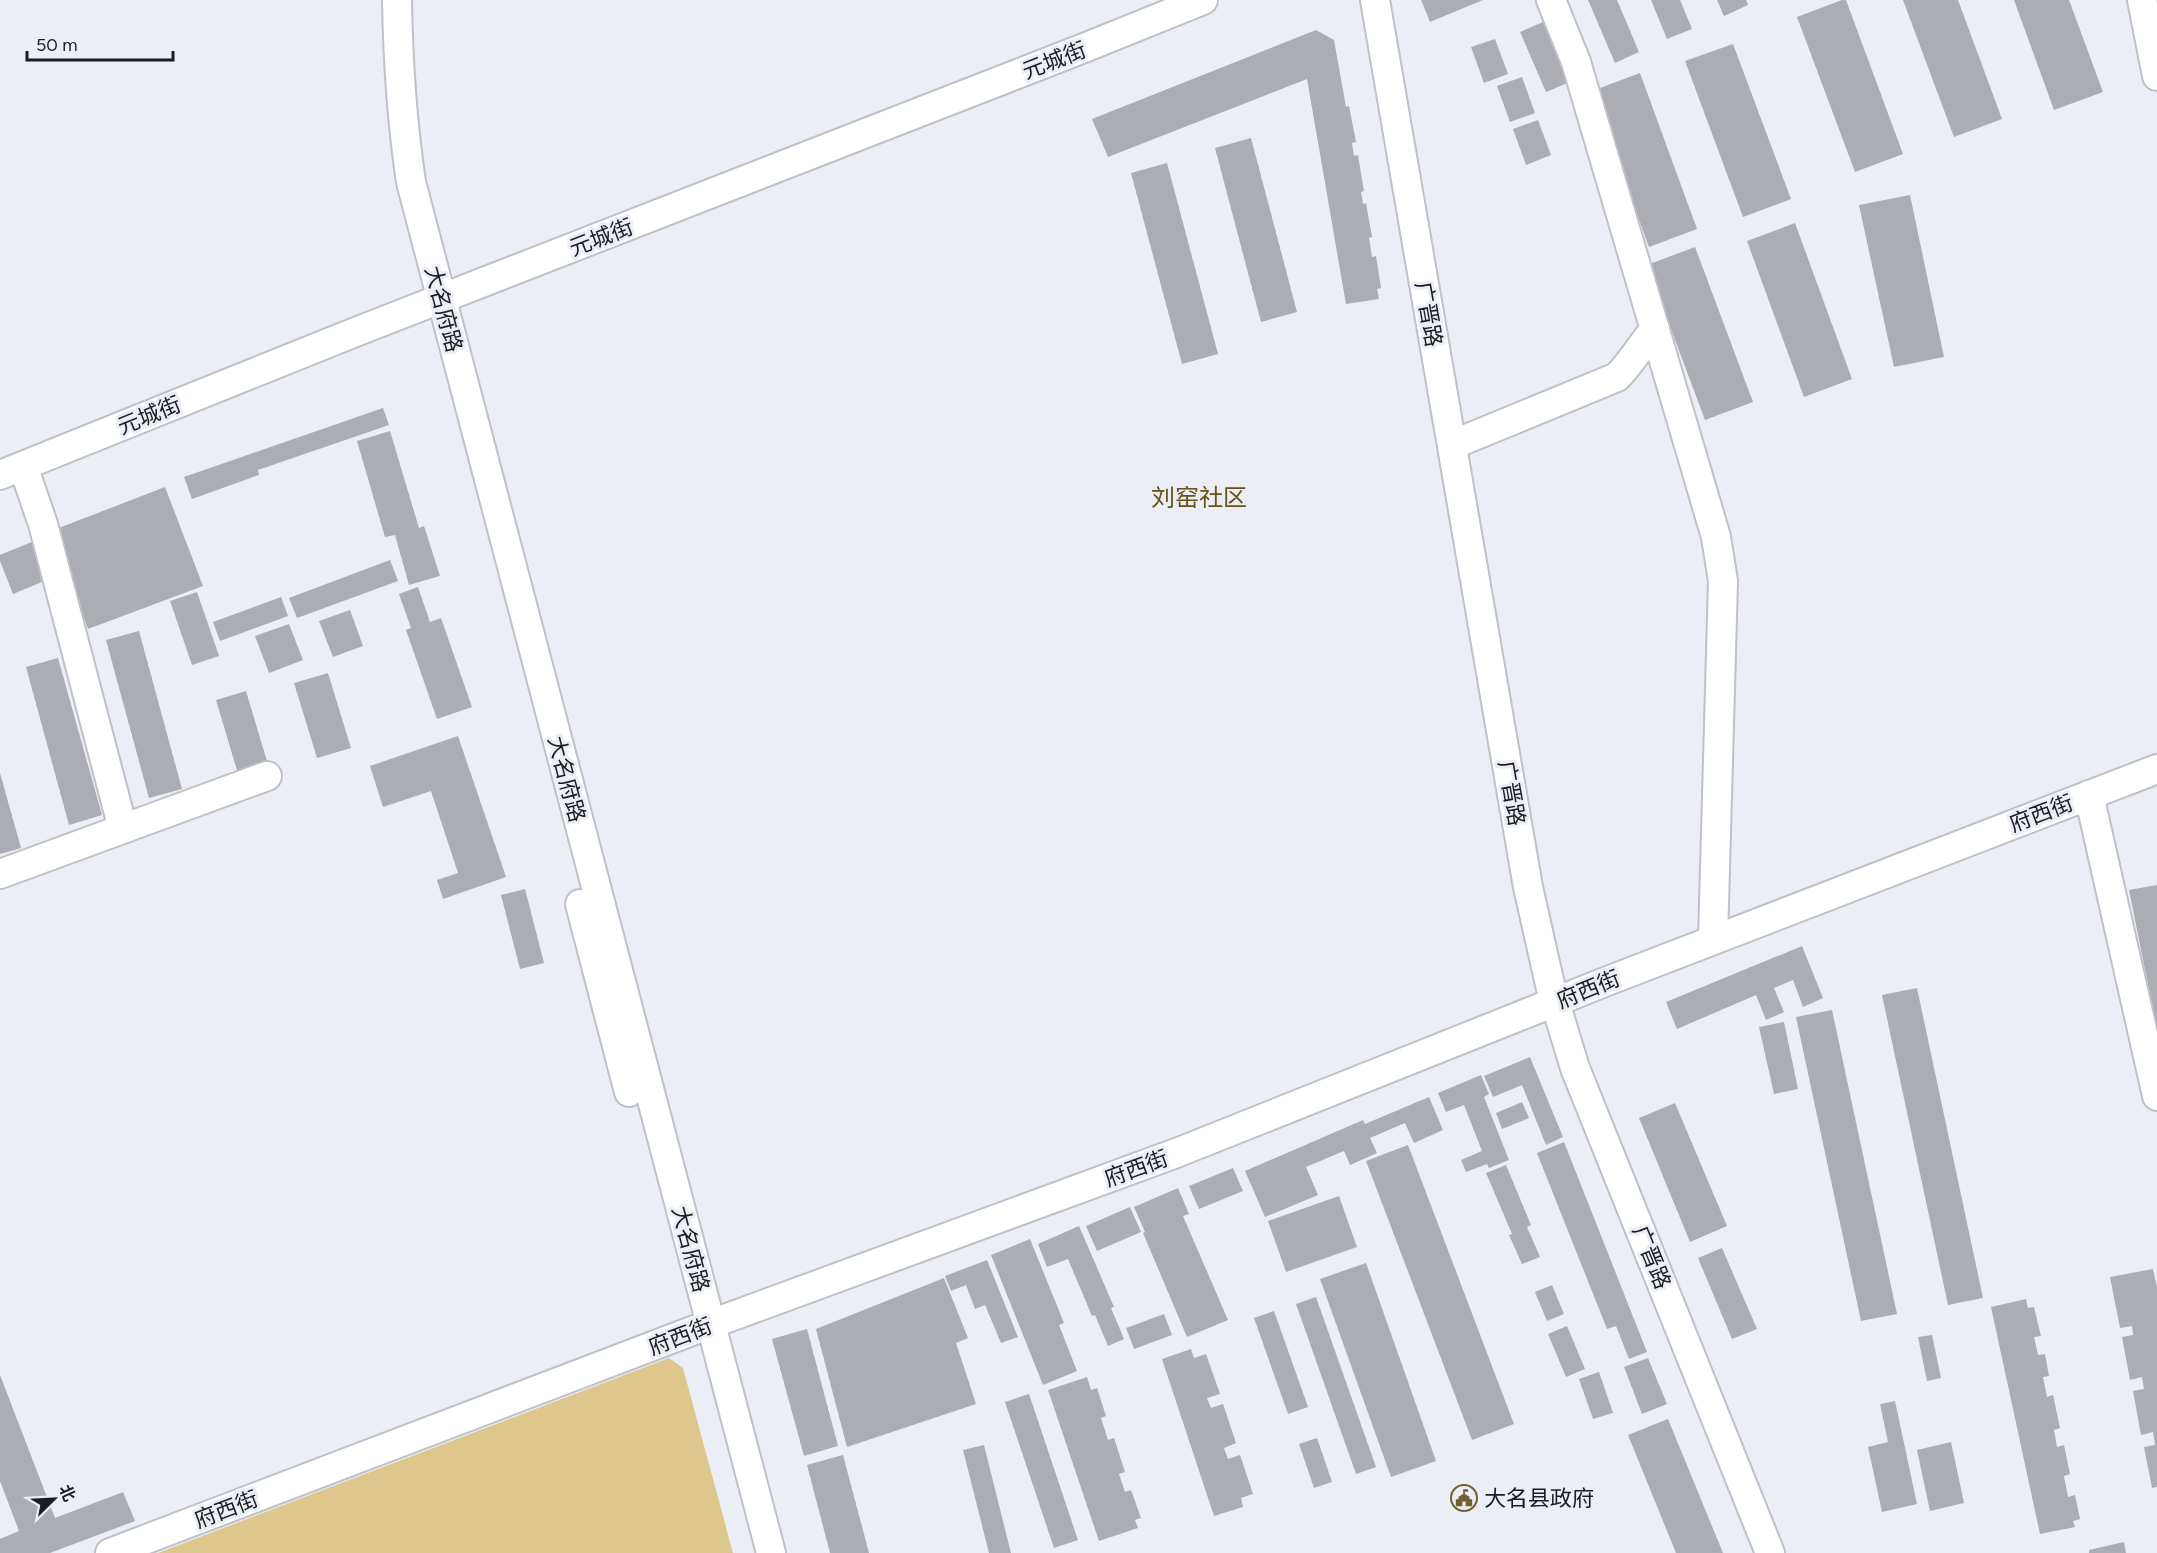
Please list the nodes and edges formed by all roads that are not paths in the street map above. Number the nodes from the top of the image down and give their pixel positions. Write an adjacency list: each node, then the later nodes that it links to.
1 (377, 0): 8 (street, 大名府路)
2 (397, 0): 8 (street, 大名府路)
3 (1203, 0): 8 (street, 元城街)
4 (1375, 0): 10 (street, 广晋路)
5 (1551, 0): 9 (street)
6 (2142, 0): 7 (street)
7 (2157, 76)
8 (432, 302): 11 (street, 元城街); 20 (street, 大名府路)
9 (1655, 329): 10 (street); 17 (street)
10 (1452, 446): 18 (street, 广晋路)
11 (12, 471): 15 (street)
12 (2157, 769): 14 (street, 府西街)
13 (267, 776): 15 (street)
14 (2089, 795): 17 (street, 府西街); 19 (street)
15 (123, 829): 16 (street)
16 (0, 874)
17 (1713, 940): 18 (street, 府西街)
18 (1555, 1002): 20 (street, 府西街); 24 (street, 广晋路)
19 (2157, 1096)
20 (701, 1328): 21 (street, 府西街); 22 (street, 大名府路); 23 (street, 大名府路)
21 (110, 1553)
22 (750, 1553)
23 (771, 1553)
24 (1770, 1553)

